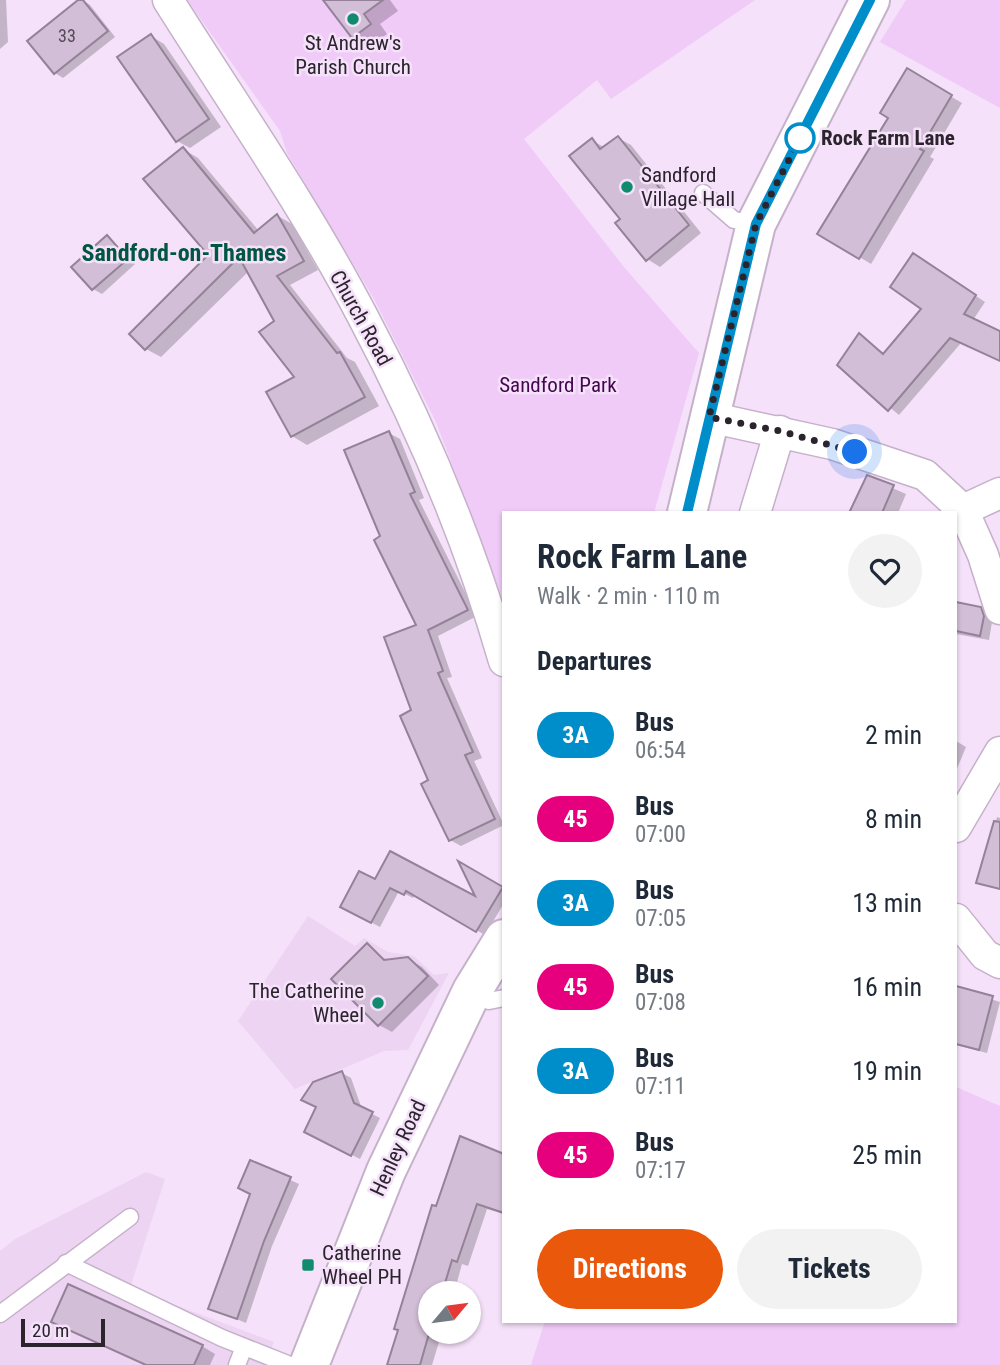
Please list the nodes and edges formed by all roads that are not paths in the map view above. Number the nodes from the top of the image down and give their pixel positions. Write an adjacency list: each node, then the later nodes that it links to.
1 (168, 0): 12 (street, Church Road)
2 (870, 0): 4 (street)
3 (703, 193): 4 (lane)
4 (756, 224): 5 (street)
5 (709, 417): 6 (street); 9 (street)
6 (780, 431): 8 (street); 10 (street)
7 (1000, 492): 8 (street)
8 (962, 510): 11 (street)
9 (687, 511)
10 (756, 511)
11 (1000, 609)
12 (502, 655)
13 (1000, 752): 14 (street)
14 (957, 825)
15 (957, 920): 17 (street)
16 (502, 946): 18 (street, Henley Road)
17 (1000, 962)
18 (488, 995): 25 (street, Henley Road)
19 (130, 1217): 20 (lane)
20 (66, 1263): 21 (lane); 22 (lane)
21 (0, 1314)
22 (244, 1347): 23 (lane); 24 (lane)
23 (237, 1365)
24 (290, 1365)
25 (309, 1365)

